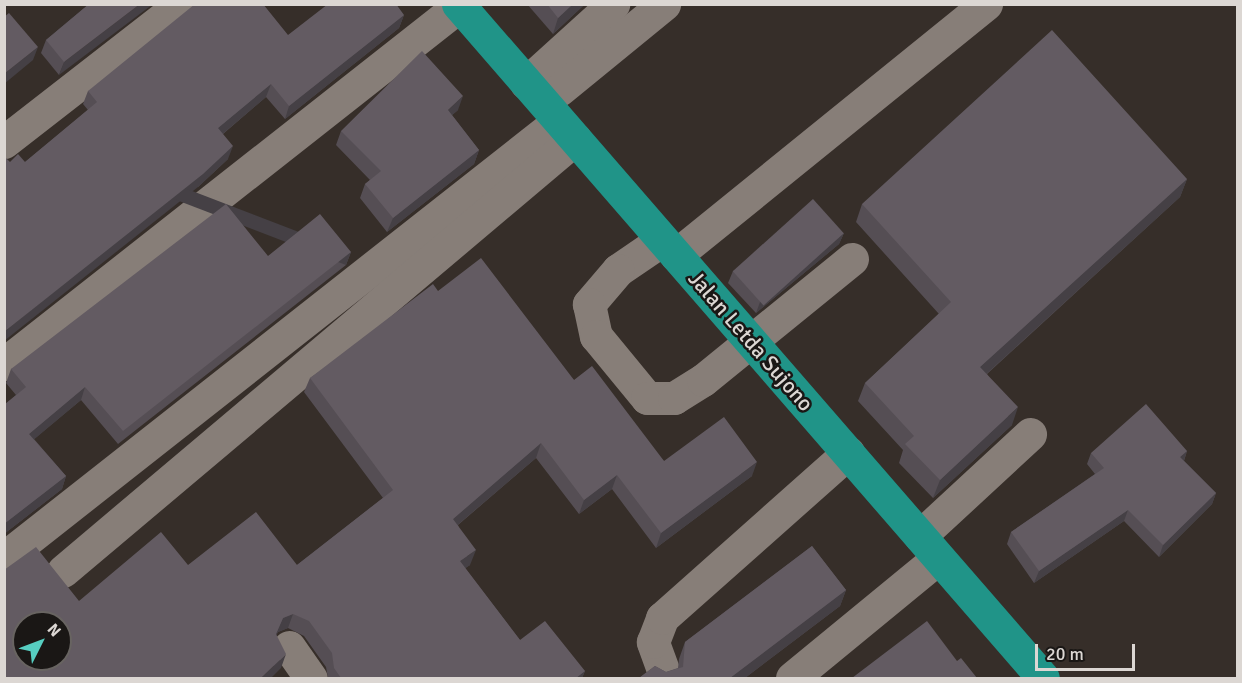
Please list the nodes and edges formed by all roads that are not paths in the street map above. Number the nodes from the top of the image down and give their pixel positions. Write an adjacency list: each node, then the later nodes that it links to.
1 (181, 4): 8 (street)
2 (613, 4): 6 (street)
3 (664, 4): 7 (street)
4 (986, 4): 9 (street)
5 (458, 5): 6 (highway, Jalan Letda Sujono); 12 (street)
6 (526, 83): 7 (highway, Jalan Letda Sujono)
7 (565, 117): 9 (highway, Jalan Letda Sujono); 16 (street); 17 (street)
8 (4, 142)
9 (669, 248): 11 (highway, Jalan Letda Sujono); 11 (street)
10 (852, 259): 11 (street)
11 (752, 343): 14 (highway, Jalan Letda Sujono)
12 (4, 364)
13 (1030, 434): 15 (street)
14 (848, 453): 15 (highway, Jalan Letda Sujono); 19 (street)
15 (929, 547): 21 (street); 22 (highway, Jalan Letda Sujono)
16 (4, 558)
17 (63, 571)
18 (289, 647): 20 (street)
19 (663, 670)
20 (311, 678)
21 (792, 678)
22 (1043, 678)

